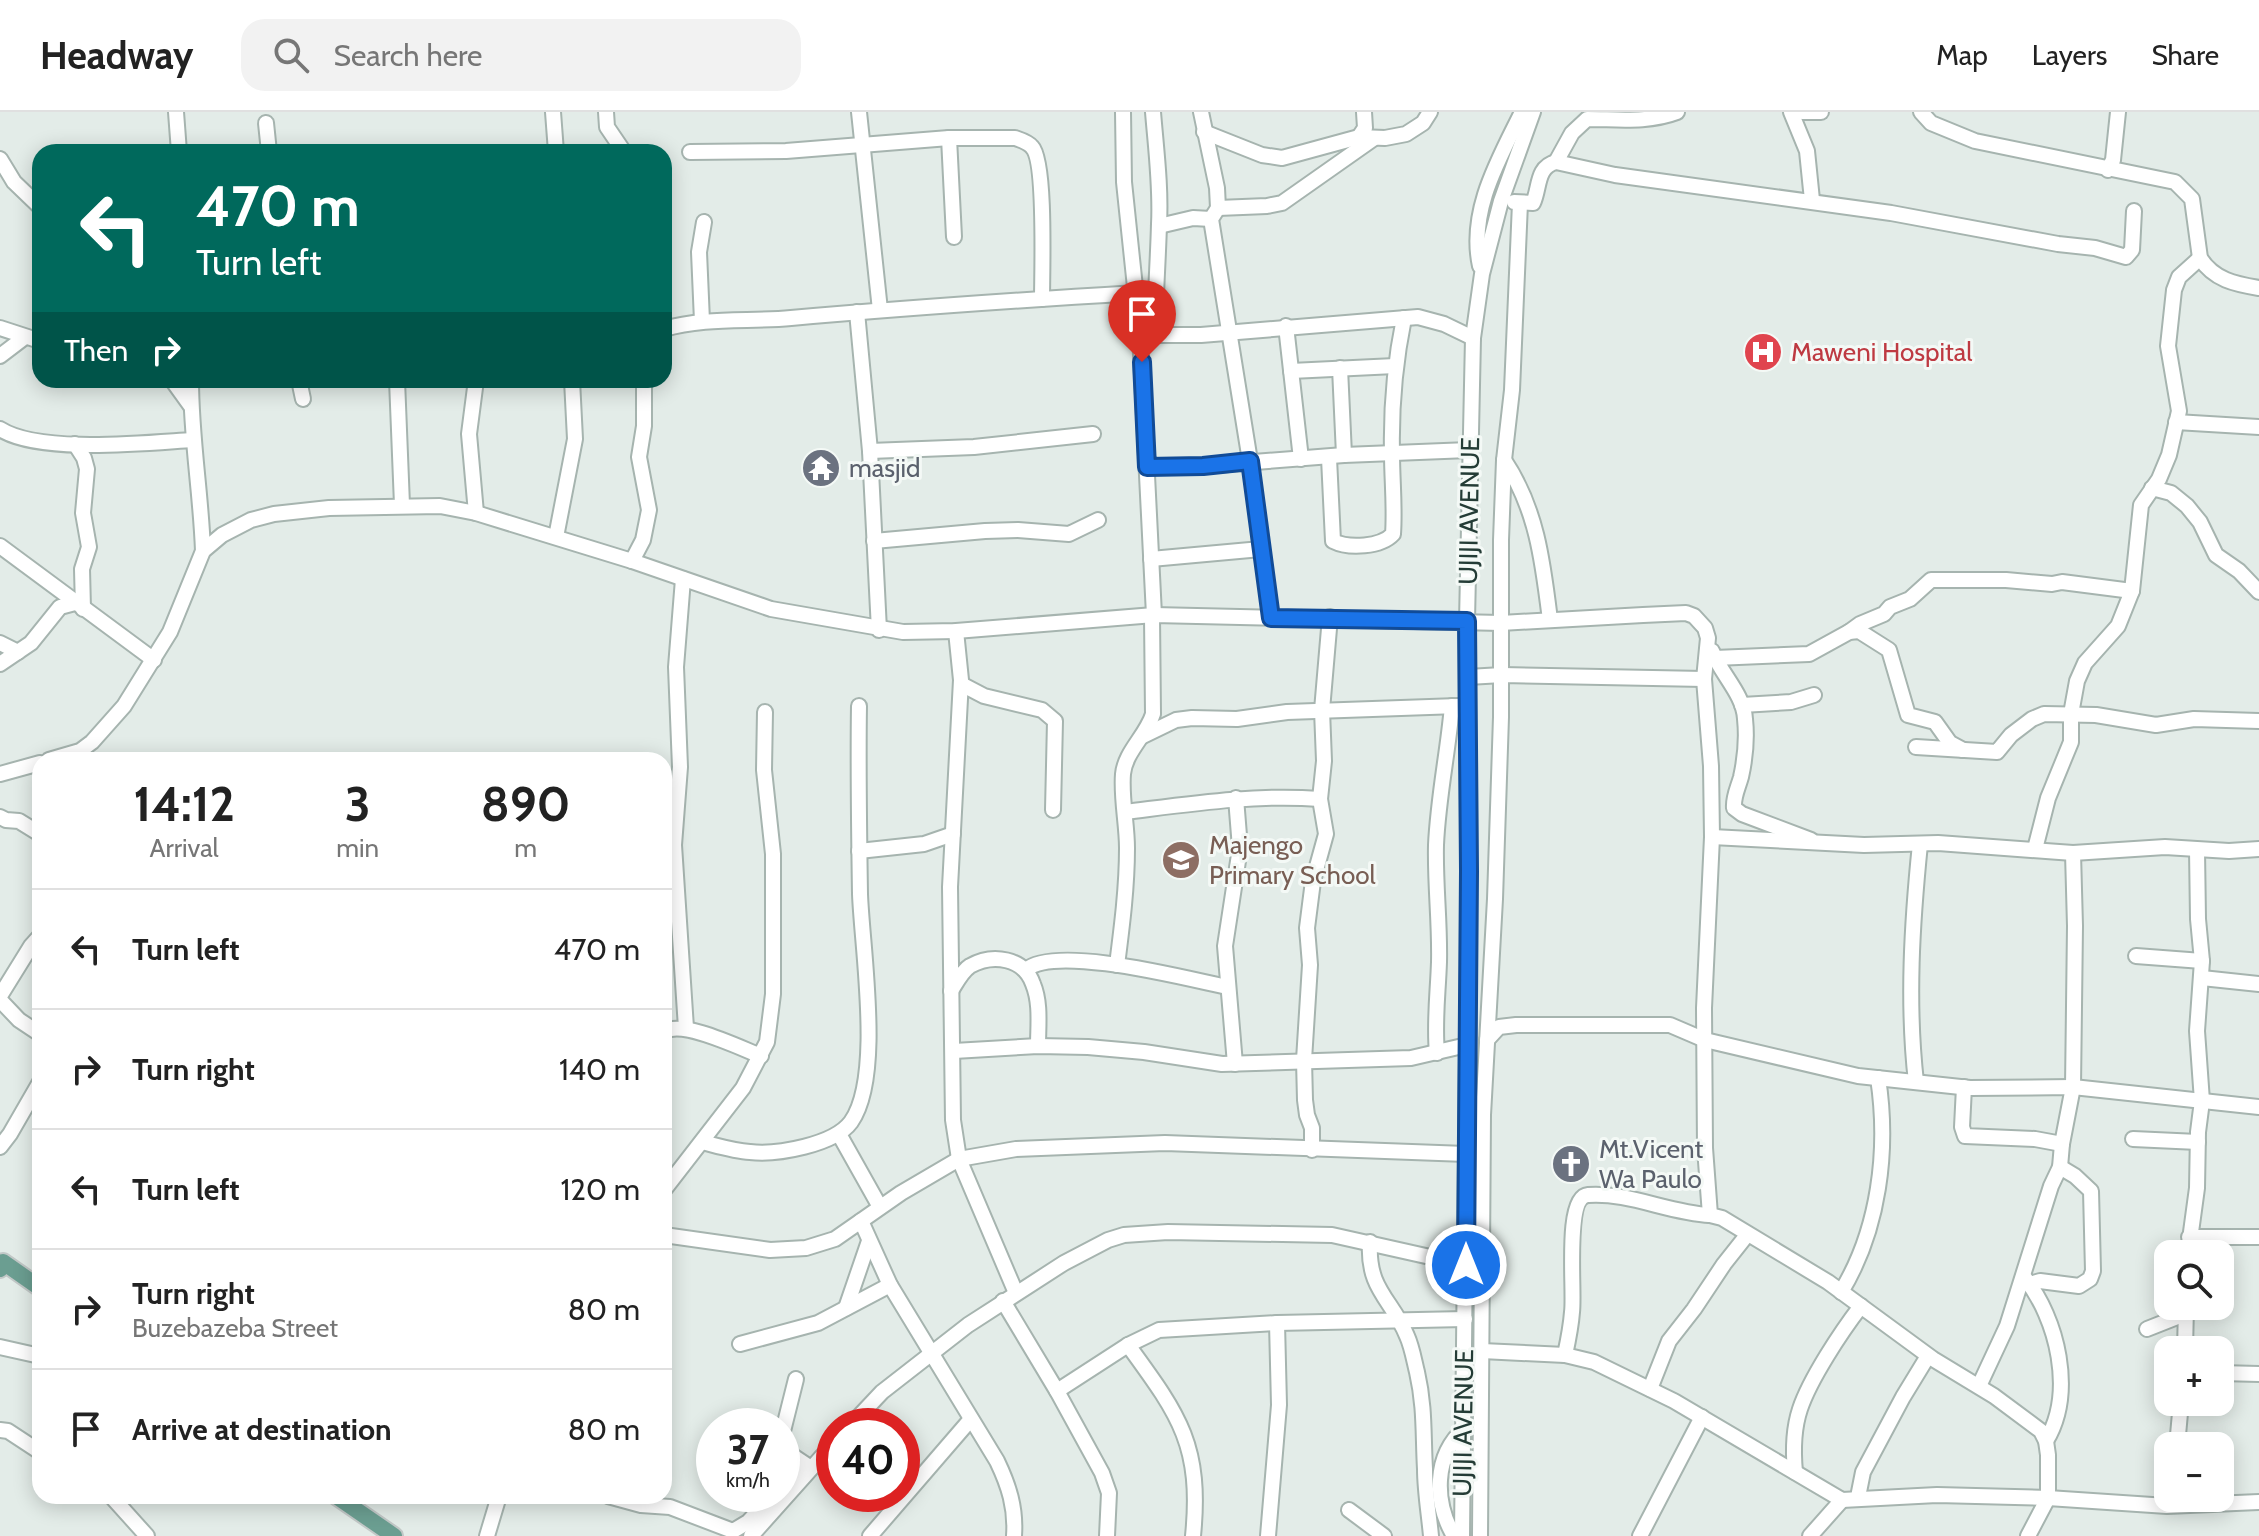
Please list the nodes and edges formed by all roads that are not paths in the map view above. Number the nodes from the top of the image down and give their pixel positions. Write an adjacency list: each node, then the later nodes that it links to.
1 (176, 112): 23 (street)
2 (553, 112): 25 (street)
3 (606, 112): 26 (street)
4 (859, 112): 22 (street)
5 (1123, 112): 43 (street)
6 (1153, 112): 38 (street)
7 (1201, 112): 18 (street)
8 (1364, 112): 19 (street)
9 (1430, 112): 21 (street)
10 (1677, 112): 29 (street)
11 (1791, 112): 32 (street)
12 (1802, 112): 13 (street)
13 (1821, 112)
14 (2118, 112): 30 (street)
15 (1528, 113): 33 (street, UJIJI AVENUE); 41 (street)
16 (1929, 116): 30 (street)
17 (266, 123): 24 (street)
18 (1204, 132): 19 (street); 36 (street)
19 (1359, 137): 21 (street)
20 (949, 138): 22 (street); 39 (street); 44 (street)
21 (1376, 138): 36 (street)
22 (863, 143): 27 (street); 45 (street)
23 (178, 144)
24 (268, 144)
25 (555, 144)
26 (619, 144)
27 (690, 152)
28 (0, 159): 31 (street)
29 (1556, 162): 32 (street); 34 (street)
30 (2108, 170): 40 (street)
31 (32, 199)
32 (1812, 200): 35 (street)
33 (1501, 201): 34 (street); 41 (street, UJIJI AVENUE)
34 (1520, 203): 80 (street)
35 (2134, 211)
36 (1215, 214): 38 (street); 52 (street)
37 (704, 222): 48 (street)
38 (1159, 226): 53 (street)
39 (954, 237)
40 (2200, 258): 42 (street); 69 (street)
41 (1482, 274): 54 (street, UJIJI AVENUE)
42 (2259, 288)
43 (1136, 293): 44 (street); 53 (street)
44 (1042, 299): 45 (street)
45 (880, 310): 46 (street)
46 (857, 312): 48 (street); 76 (street)
47 (1404, 318): 49 (street); 54 (street); 57 (street)
48 (702, 321): 50 (street)
49 (1286, 326): 52 (street); 59 (street)
50 (672, 327)
51 (0, 328): 55 (street)
52 (1228, 331): 53 (street); 81 (street)
53 (1148, 336): 82 (street)
54 (1473, 338): 75 (street, UJIJI AVENUE)
55 (32, 339): 56 (street)
56 (0, 356)
57 (1395, 366): 58 (street); 77 (street)
58 (1340, 368): 59 (street); 78 (street)
59 (1291, 371): 79 (street)
60 (178, 388): 68 (street)
61 (191, 388): 68 (street)
62 (301, 388): 67 (street)
63 (397, 388): 84 (street)
64 (475, 388): 85 (street)
65 (572, 388): 87 (street)
66 (644, 388): 93 (street)
67 (303, 399)
68 (190, 405): 73 (street)
69 (2176, 422): 70 (street); 83 (street)
70 (2259, 427)
71 (0, 429): 74 (street)
72 (1093, 434): 76 (street)
73 (192, 440): 74 (street); 91 (street)
74 (75, 444): 97 (street)
75 (1469, 450): 77 (street); 102 (street, UJIJI AVENUE)
76 (870, 451): 88 (street)
77 (1392, 454): 78 (street); 78 (street)
78 (1336, 456): 79 (street)
79 (1301, 459): 81 (street)
80 (1504, 460): 101 (street); 103 (street)
81 (1250, 461): 82 (street); 90 (street)
82 (1147, 467): 92 (street)
83 (2152, 488): 95 (street); 96 (street)
84 (402, 505): 85 (street); 91 (street)
85 (476, 513): 87 (street)
86 (1098, 520): 88 (street)
87 (556, 537): 93 (street)
88 (874, 541): 104 (street)
89 (0, 546): 97 (street)
90 (1261, 549): 92 (street); 100 (street)
91 (203, 551): 111 (street)
92 (1151, 559): 98 (street)
93 (632, 561): 94 (street)
94 (683, 579): 104 (street); 157 (street)
95 (2132, 591): 106 (street); 123 (street)
96 (2259, 592)
97 (79, 606): 109 (street); 111 (street)
98 (1153, 616): 100 (street); 105 (street); 125 (street)
99 (1330, 617): 100 (street); 102 (street); 121 (street)
100 (1271, 618)
101 (1550, 620): 103 (street); 107 (street)
102 (1467, 621): 103 (street); 114 (street, UJIJI AVENUE)
103 (1501, 623): 113 (street)
104 (879, 630): 105 (street)
105 (956, 631): 116 (street)
106 (1849, 632): 110 (street); 127 (street)
107 (1708, 638): 110 (street); 115 (street)
108 (0, 643): 109 (street)
109 (18, 652): 112 (street)
110 (1715, 658): 118 (street)
111 (154, 660): 128 (street)
112 (0, 664)
113 (1502, 675): 114 (street); 115 (street); 159 (street)
114 (1468, 677): 120 (street, UJIJI AVENUE)
115 (1704, 679): 138 (street)
116 (961, 684): 133 (street); 137 (street)
117 (1814, 695): 118 (street)
118 (1742, 705): 139 (street)
119 (859, 706): 144 (street)
120 (1459, 706): 121 (street); 161 (street, UJIJI AVENUE); 164 (street)
121 (1322, 710): 125 (street); 132 (street)
122 (765, 712): 165 (street)
123 (2071, 714): 124 (street); 127 (street); 141 (street)
124 (2259, 721)
125 (1143, 736): 134 (street)
126 (1916, 747): 127 (street)
127 (1964, 751)
128 (77, 752)
129 (32, 765): 130 (street)
130 (0, 774)
131 (1236, 798): 132 (street); 134 (street); 153 (street)
132 (1320, 799): 166 (street)
133 (1053, 810)
134 (1125, 812): 149 (street)
135 (0, 817): 136 (street)
136 (32, 829)
137 (953, 834): 144 (street); 154 (street)
138 (1712, 837): 139 (street); 160 (street)
139 (1819, 843): 140 (street)
140 (1920, 844): 141 (street); 169 (street)
141 (2035, 849): 145 (street)
142 (2259, 849): 143 (street)
143 (2197, 850): 145 (street); 148 (street)
144 (859, 851): 175 (street)
145 (2073, 853): 171 (street)
146 (32, 945): 155 (street)
147 (2136, 956): 148 (street)
148 (2202, 961): 151 (street)
149 (1117, 965): 150 (street); 153 (street)
150 (1026, 970): 154 (street); 162 (street)
151 (2202, 978): 152 (street); 173 (street)
152 (2259, 984)
153 (1227, 987): 167 (street)
154 (951, 991): 163 (street)
155 (0, 998): 158 (street)
156 (672, 1027): 157 (street)
157 (686, 1028): 165 (street)
158 (32, 1029)
159 (1487, 1040): 160 (street); 214 (street)
160 (1705, 1040): 168 (street); 187 (street)
161 (1467, 1045): 164 (street); 182 (street, UJIJI AVENUE)
162 (1038, 1046): 163 (street); 167 (street)
163 (954, 1051): 183 (street)
164 (1437, 1053): 166 (street)
165 (761, 1056): 177 (street)
166 (1304, 1060): 167 (street); 181 (street)
167 (1235, 1064)
168 (1878, 1078): 169 (street); 202 (street)
169 (1916, 1082): 170 (street)
170 (1964, 1087): 171 (street); 179 (street)
171 (2073, 1087): 173 (street); 179 (street)
172 (32, 1096): 180 (street)
173 (2202, 1101): 174 (street); 178 (street)
174 (2259, 1107)
175 (839, 1134): 177 (street); 186 (street)
176 (2133, 1139): 178 (street)
177 (702, 1142): 185 (street)
178 (2198, 1142): 191 (street)
179 (2062, 1144): 184 (street)
180 (0, 1147)
181 (1312, 1150): 182 (street); 183 (street)
182 (1466, 1154): 197 (street, UJIJI AVENUE)
183 (959, 1159): 186 (street); 203 (street)
184 (2060, 1167): 198 (street); 198 (street)
185 (672, 1180)
186 (880, 1207): 188 (street)
187 (1710, 1215): 189 (street); 217 (street)
188 (861, 1221): 190 (street); 194 (street)
189 (1747, 1235): 202 (street); 223 (street)
190 (672, 1236)
191 (2189, 1237): 192 (street); 193 (street)
192 (2259, 1237)
193 (2189, 1240)
194 (869, 1241): 200 (street); 201 (street)
195 (1370, 1242): 197 (street); 203 (street); 208 (street)
196 (1, 1264): 199 (main road)
197 (1466, 1265): 206 (street, UJIJI AVENUE)
198 (2027, 1280): 222 (street); 229 (street)
199 (32, 1283)
200 (855, 1283): 201 (street); 205 (street)
201 (887, 1287): 205 (street); 215 (street)
202 (1841, 1292): 204 (street)
203 (1010, 1297): 215 (street); 224 (street)
204 (1861, 1306): 218 (street); 239 (street)
205 (846, 1308): 211 (street)
206 (1465, 1319): 208 (street); 231 (street, UJIJI AVENUE)
207 (2165, 1320): 210 (street)
208 (1399, 1322): 209 (street); 262 (street)
209 (1277, 1323): 212 (street); 260 (street)
210 (2147, 1329)
211 (740, 1344)
212 (1128, 1345): 224 (street); 259 (street)
213 (0, 1347): 216 (street)
214 (1482, 1351): 217 (street); 265 (street)
215 (932, 1352): 226 (street); 228 (street)
216 (32, 1354)
217 (1565, 1355): 223 (street)
218 (1928, 1356): 222 (street); 240 (street)
219 (2234, 1373): 220 (street)
220 (2259, 1374)
221 (796, 1379): 225 (street)
222 (1979, 1386): 230 (street)
223 (1650, 1389): 227 (street)
224 (1057, 1391): 258 (street)
225 (789, 1408)
226 (867, 1408)
227 (1702, 1417): 239 (street); 266 (street)
228 (971, 1419): 256 (street); 257 (street)
229 (2056, 1420): 230 (street); 233 (street)
230 (2033, 1423): 233 (street)
231 (1465, 1428): 263 (street); 264 (street, UJIJI AVENUE)
232 (0, 1430): 234 (street)
233 (2046, 1441): 241 (street)
234 (32, 1447)
235 (816, 1456): 237 (street)
236 (800, 1460): 237 (street)
237 (805, 1464): 238 (street); 255 (street)
238 (800, 1468)
239 (1795, 1472): 242 (street)
240 (1858, 1497): 241 (street); 242 (street)
241 (2048, 1498): 243 (street); 268 (street)
242 (1842, 1500): 267 (street)
243 (2154, 1502)
244 (2234, 1502): 245 (street)
245 (2259, 1502)
246 (118, 1504): 252 (street)
247 (348, 1504): 253 (main road)
248 (497, 1504): 254 (street)
249 (637, 1504): 251 (street)
250 (1349, 1510): 261 (street)
251 (757, 1512)
252 (147, 1536)
253 (394, 1536)
254 (487, 1536)
255 (751, 1536)
256 (870, 1536)
257 (1014, 1536)
258 (1107, 1536)
259 (1193, 1536)
260 (1268, 1536)
261 (1384, 1536)
262 (1431, 1536)
263 (1454, 1536)
264 (1462, 1536)
265 (1480, 1536)
266 (1640, 1536)
267 (1810, 1536)
268 (2028, 1536)

